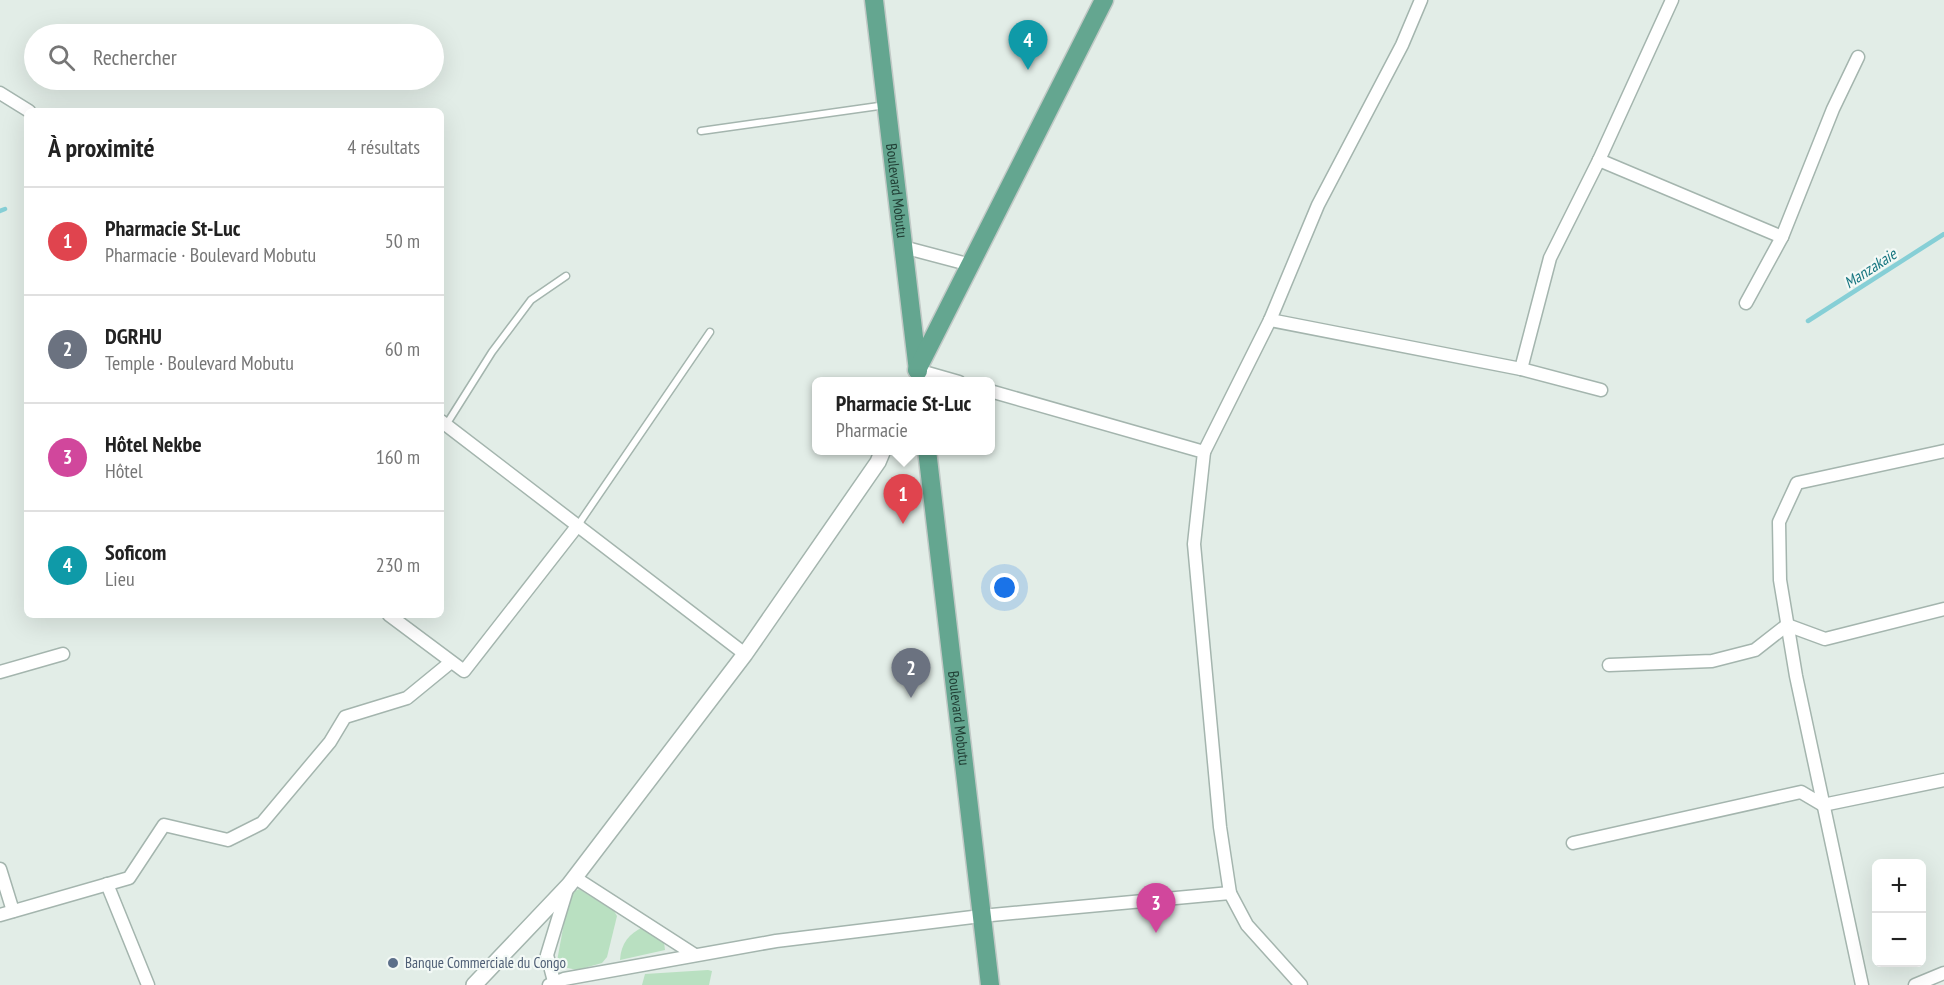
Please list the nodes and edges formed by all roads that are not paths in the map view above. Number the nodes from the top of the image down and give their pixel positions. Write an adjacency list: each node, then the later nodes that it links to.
1 (874, 0): 7 (main road, Boulevard Mobutu)
2 (1104, 0): 13 (main road)
3 (1421, 0): 16 (street)
4 (1672, 0): 10 (street)
5 (1858, 57): 11 (street)
6 (0, 93): 8 (street)
7 (886, 105): 9 (lane); 12 (main road, Boulevard Mobutu)
8 (24, 108)
9 (701, 131)
10 (1599, 160): 11 (street); 18 (street)
11 (1782, 237): 15 (street)
12 (903, 247): 13 (street); 20 (main road, Boulevard Mobutu)
13 (970, 265): 19 (main road)
14 (566, 276): 23 (lane)
15 (1746, 303)
16 (1270, 320): 18 (street); 26 (street)
17 (710, 332): 29 (lane)
18 (1521, 369): 21 (street)
19 (916, 377)
20 (916, 377)
21 (1601, 390)
22 (995, 392): 26 (street)
23 (444, 422)
24 (444, 424): 29 (street)
25 (1944, 451): 32 (street)
26 (1204, 452): 44 (street)
27 (881, 455): 34 (street)
28 (928, 455): 47 (main road, Boulevard Mobutu)
29 (578, 525): 34 (street); 35 (street)
30 (1944, 609): 32 (street)
31 (393, 618): 35 (street)
32 (1787, 625): 36 (street); 39 (street)
33 (63, 654): 37 (street)
34 (745, 654): 42 (street)
35 (451, 662): 43 (street)
36 (1609, 665)
37 (0, 672)
38 (1944, 780): 39 (street)
39 (1823, 805): 40 (street); 55 (street)
40 (1573, 843)
41 (0, 869): 45 (street)
42 (571, 881): 48 (street); 50 (street); 52 (street)
43 (107, 884): 45 (street); 51 (street)
44 (1230, 893): 47 (street); 54 (street)
45 (13, 911): 46 (street)
46 (0, 915)
47 (981, 916): 48 (street); 53 (main road, Boulevard Mobutu)
48 (695, 956): 50 (street)
49 (1944, 973): 56 (street)
50 (553, 984)
51 (148, 985)
52 (474, 985)
53 (990, 985)
54 (1301, 985)
55 (1862, 985)
56 (1916, 985)

